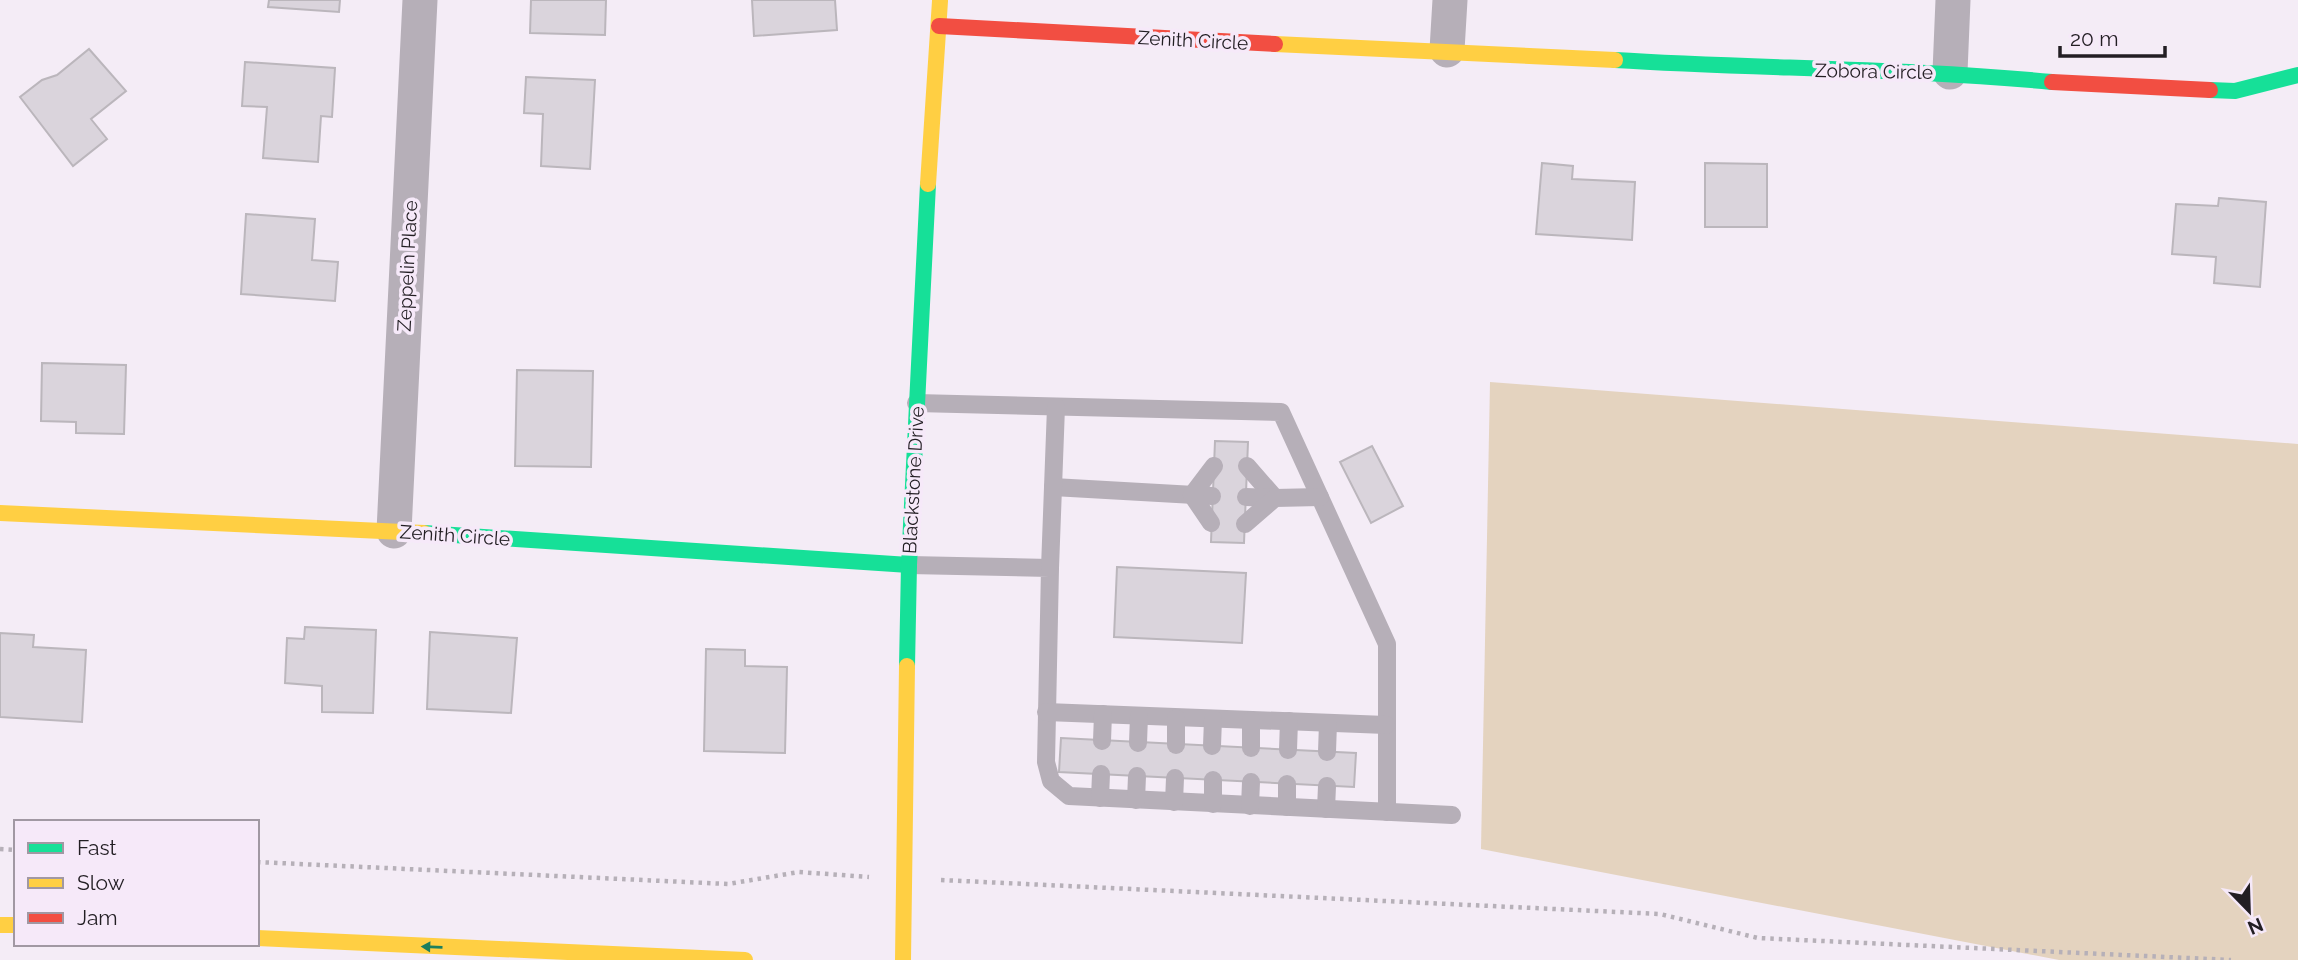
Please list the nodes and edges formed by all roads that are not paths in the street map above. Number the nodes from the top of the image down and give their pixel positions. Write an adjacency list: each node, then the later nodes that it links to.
1 (421, 0): 22 (street, Zeppelin Place)
2 (940, 0): 5 (main road, Blackstone Drive)
3 (1450, 0): 6 (street)
4 (1953, 0): 7 (street)
5 (940, 26): 6 (main road, Zenith Circle); 9 (main road, Blackstone Drive)
6 (1447, 50): 7 (main road, Zobora Circle)
7 (1950, 72): 8 (main road, Zobora Circle)
8 (2298, 75)
9 (916, 403): 10 (lane); 23 (main road, Blackstone Drive)
10 (1056, 407): 13 (lane); 17 (lane)
11 (1214, 466): 14 (lane)
12 (1247, 466): 18 (lane)
13 (1053, 487): 14 (lane); 24 (lane)
14 (1192, 495): 15 (lane); 20 (lane)
15 (1213, 496)
16 (1246, 497): 18 (lane)
17 (1320, 497): 18 (lane); 33 (lane)
18 (1275, 498): 21 (lane)
19 (0, 513): 22 (main road, Zenith Circle)
20 (1212, 523)
21 (1245, 524)
22 (394, 531): 23 (main road, Zenith Circle)
23 (909, 565): 24 (lane); 59 (main road, Blackstone Drive)
24 (1050, 568): 25 (lane)
25 (1046, 712): 26 (lane); 48 (lane)
26 (1103, 714): 27 (lane); 34 (lane)
27 (1139, 716): 28 (lane); 35 (lane)
28 (1176, 718): 29 (lane); 36 (lane)
29 (1213, 719): 30 (lane); 37 (lane)
30 (1251, 720): 31 (lane); 38 (lane)
31 (1289, 721): 32 (lane); 39 (lane)
32 (1328, 723): 33 (lane); 40 (lane)
33 (1386, 725): 55 (lane)
34 (1102, 741)
35 (1138, 743)
36 (1176, 744)
37 (1212, 746)
38 (1251, 748)
39 (1289, 750)
40 (1327, 752)
41 (1101, 774): 48 (lane)
42 (1137, 776): 49 (lane)
43 (1175, 778): 50 (lane)
44 (1213, 780): 51 (lane)
45 (1251, 782): 52 (lane)
46 (1287, 784): 53 (lane)
47 (1326, 786): 54 (lane)
48 (1100, 798): 49 (lane)
49 (1136, 800): 50 (lane)
50 (1174, 802): 51 (lane)
51 (1213, 804): 52 (lane)
52 (1250, 806): 53 (lane)
53 (1287, 807): 54 (lane)
54 (1326, 809): 55 (lane)
55 (1387, 812): 56 (lane)
56 (1452, 815)
57 (259, 938): 58 (main road, one-way to 57)
58 (745, 960)
59 (903, 960)

